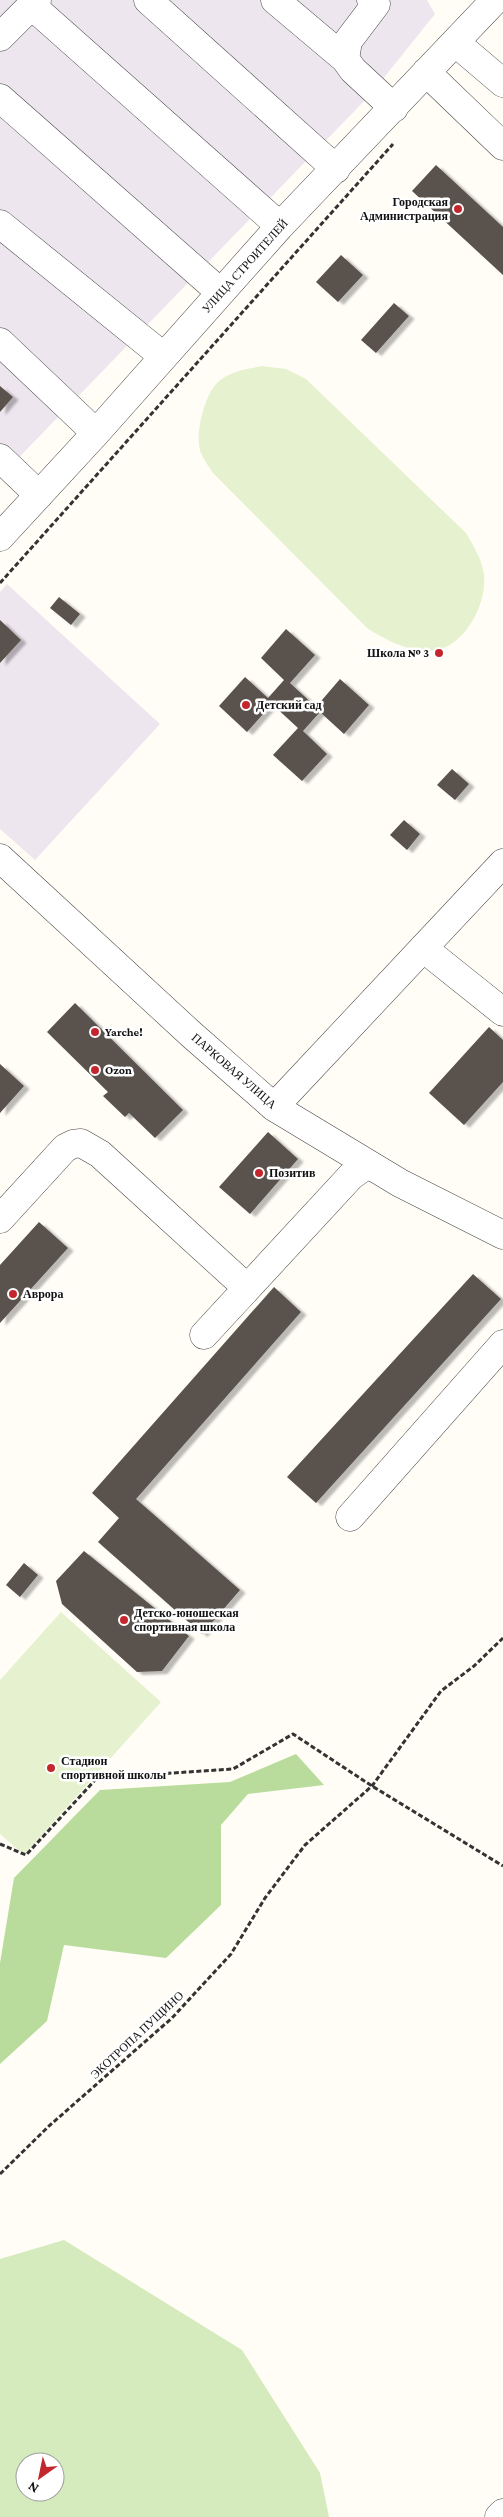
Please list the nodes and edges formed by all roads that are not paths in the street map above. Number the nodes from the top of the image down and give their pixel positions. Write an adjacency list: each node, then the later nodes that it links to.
1 (148, 0): 14 (street)
2 (274, 0): 8 (street)
3 (371, 0): 8 (street)
4 (495, 0): 7 (street, УЛИЦА СТРОИТЕЛЕЙ)
5 (34, 3): 6 (street); 16 (street)
6 (0, 37)
7 (456, 43): 9 (street, УЛИЦА СТРОИТЕЛЕЙ); 10 (street)
8 (345, 59): 12 (street)
9 (426, 72): 12 (street, УЛИЦА СТРОИТЕЛЕЙ); 13 (street)
10 (503, 83)
11 (0, 98): 17 (street)
12 (394, 108): 14 (street, УЛИЦА СТРОИТЕЛЕЙ)
13 (503, 146)
14 (336, 169): 16 (street, УЛИЦА СТРОИТЕЛЕЙ)
15 (0, 224): 19 (street)
16 (280, 226): 17 (street, УЛИЦА СТРОИТЕЛЕЙ)
17 (220, 292): 19 (street, УЛИЦА СТРОИТЕЛЕЙ)
18 (0, 342): 20 (street)
19 (164, 356): 20 (street, УЛИЦА СТРОИТЕЛЕЙ)
20 (96, 433): 22 (street, УЛИЦА СТРОИТЕЛЕЙ)
21 (0, 458): 22 (street)
22 (39, 495): 23 (street, УЛИЦА СТРОИТЕЛЕЙ)
23 (0, 537)
24 (0, 858): 28 (street, ПАРКОВАЯ УЛИЦА)
25 (503, 863): 26 (street)
26 (424, 948): 27 (street); 28 (street)
27 (503, 1012)
28 (274, 1107): 29 (street, ПАРКОВАЯ УЛИЦА)
29 (368, 1164): 31 (street, ПАРКОВАЯ УЛИЦА); 32 (street)
30 (0, 1220): 32 (street)
31 (503, 1235)
32 (247, 1288): 33 (street)
33 (204, 1335)
34 (503, 1344): 35 (street)
35 (350, 1516)
36 (503, 2513): 37 (street)
37 (500, 2517)

